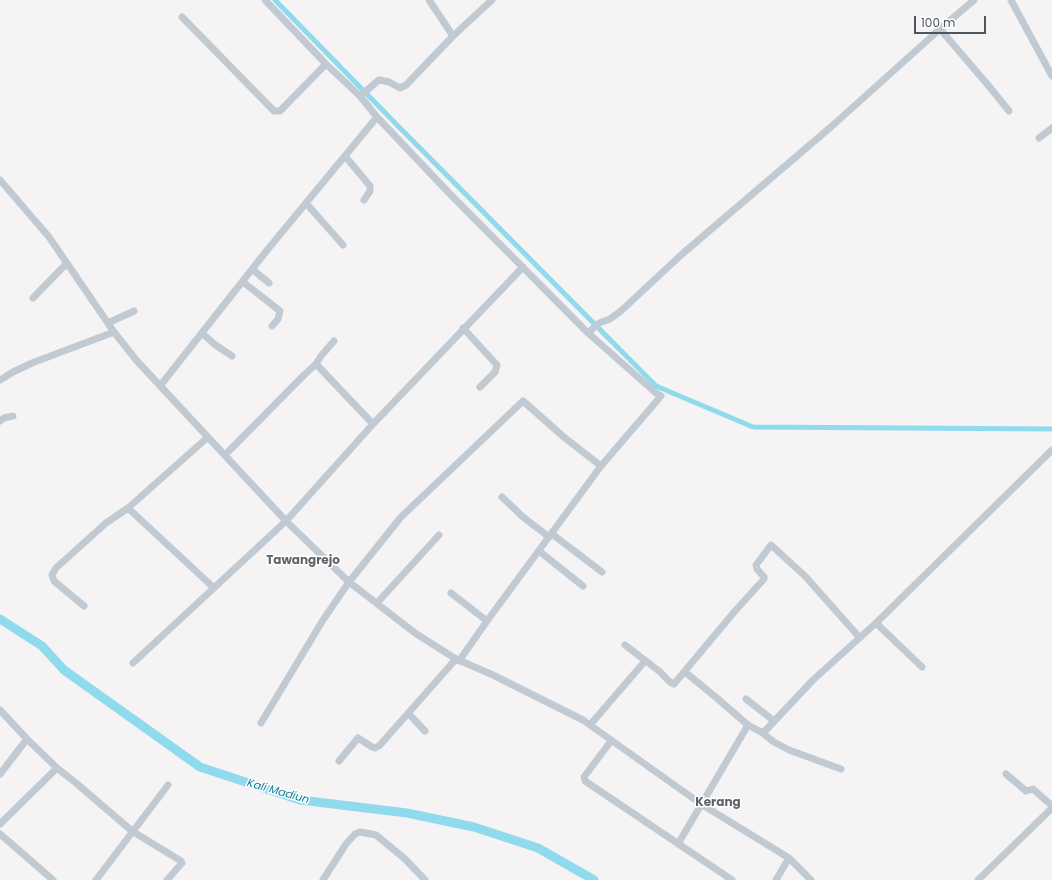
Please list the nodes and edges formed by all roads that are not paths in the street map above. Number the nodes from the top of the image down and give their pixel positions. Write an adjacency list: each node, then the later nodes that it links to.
1 (265, 0): 9 (street)
2 (429, 0): 8 (street)
3 (492, 0): 8 (street)
4 (974, 0): 7 (street)
5 (1011, 0): 10 (street)
6 (182, 17): 9 (street)
7 (940, 29): 12 (street); 31 (street)
8 (453, 36): 11 (street)
9 (326, 64): 11 (street)
10 (1052, 76)
11 (360, 96): 13 (street)
12 (1009, 111)
13 (377, 117): 16 (street); 22 (street)
14 (1052, 128): 15 (street)
15 (1039, 138)
16 (345, 156): 18 (street); 19 (street)
17 (0, 180): 21 (street)
18 (364, 200)
19 (306, 203): 20 (street); 23 (street)
20 (343, 244)
21 (67, 263): 26 (street); 28 (street)
22 (523, 267): 30 (street); 31 (street)
23 (252, 270): 24 (street); 25 (street)
24 (243, 282): 29 (street); 33 (street)
25 (269, 283)
26 (34, 298)
27 (134, 311): 28 (street)
28 (108, 323): 32 (street)
29 (272, 326)
30 (463, 328): 39 (street); 42 (street)
31 (589, 331): 46 (street)
32 (114, 332): 37 (street); 38 (street)
33 (202, 333): 35 (street); 38 (street)
34 (334, 341): 36 (street)
35 (232, 356)
36 (316, 364): 42 (street); 45 (street)
37 (0, 380)
38 (160, 386): 43 (street)
39 (480, 387)
40 (13, 416): 41 (street)
41 (0, 421)
42 (373, 424): 49 (street)
43 (208, 437): 45 (street); 48 (street)
44 (1052, 450): 61 (street)
45 (225, 454): 49 (street)
46 (601, 466): 51 (street); 54 (street)
47 (502, 497): 51 (street)
48 (128, 508): 56 (street); 59 (street)
49 (286, 521): 54 (street); 56 (street)
50 (439, 535): 58 (street)
51 (550, 535): 52 (street); 53 (street)
52 (538, 551): 55 (street); 60 (street)
53 (602, 572)
54 (349, 582): 58 (street); 73 (street)
55 (583, 586)
56 (214, 588): 66 (street)
57 (451, 593): 60 (street)
58 (378, 603): 64 (street)
59 (84, 606)
60 (487, 621): 64 (street)
61 (876, 623): 62 (street); 67 (street)
62 (860, 638): 68 (street); 72 (street)
63 (625, 645): 65 (street)
64 (458, 660): 71 (street); 74 (street)
65 (645, 661): 68 (street); 74 (street)
66 (133, 663)
67 (922, 667)
68 (685, 672): 75 (street)
69 (746, 699): 72 (street)
70 (0, 710): 78 (street)
71 (408, 713): 76 (street); 80 (street)
72 (774, 721): 77 (street)
73 (261, 723)
74 (590, 725): 79 (street)
75 (748, 725): 77 (street); 86 (street)
76 (425, 731)
77 (761, 732): 82 (street)
78 (27, 740): 81 (street); 83 (street)
79 (611, 741): 86 (street); 91 (street)
80 (339, 761)
81 (57, 768): 88 (street); 89 (street)
82 (841, 769)
83 (0, 774)
84 (1006, 774): 87 (street)
85 (168, 785): 89 (street)
86 (701, 804): 91 (street); 92 (street)
87 (1052, 807): 101 (street)
88 (0, 824)
89 (132, 831): 94 (street); 95 (street)
90 (0, 834): 93 (street)
91 (678, 844): 98 (street)
92 (789, 858): 99 (street); 100 (street)
93 (53, 880)
94 (96, 880)
95 (167, 880)
96 (323, 880): 97 (street)
97 (424, 880)
98 (732, 880)
99 (776, 880)
100 (811, 880)
101 (978, 880)

